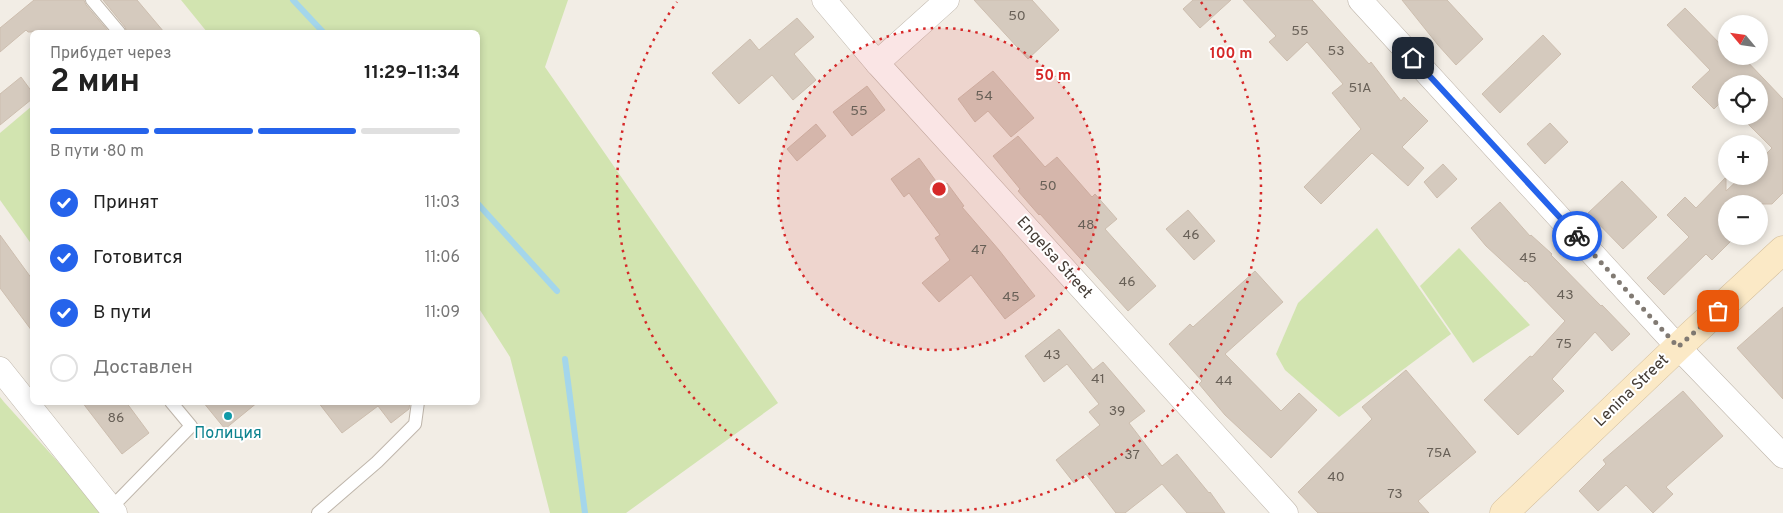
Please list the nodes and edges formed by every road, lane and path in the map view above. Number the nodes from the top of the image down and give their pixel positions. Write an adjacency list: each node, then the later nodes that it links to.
1 (92, 0): 5 (lane)
2 (824, 0): 6 (street, Engelsa Street)
3 (947, 0): 6 (street)
4 (1360, 0): 8 (street)
5 (117, 30)
6 (877, 63): 15 (street, Engelsa Street)
7 (1783, 250): 8 (street, Lenina Street)
8 (1678, 347): 12 (street); 16 (street, Lenina Street)
9 (0, 369): 13 (street)
10 (174, 405): 13 (lane)
11 (418, 405): 14 (lane)
12 (1783, 456)
13 (113, 511)
14 (318, 513)
15 (1286, 513)
16 (1504, 513)

